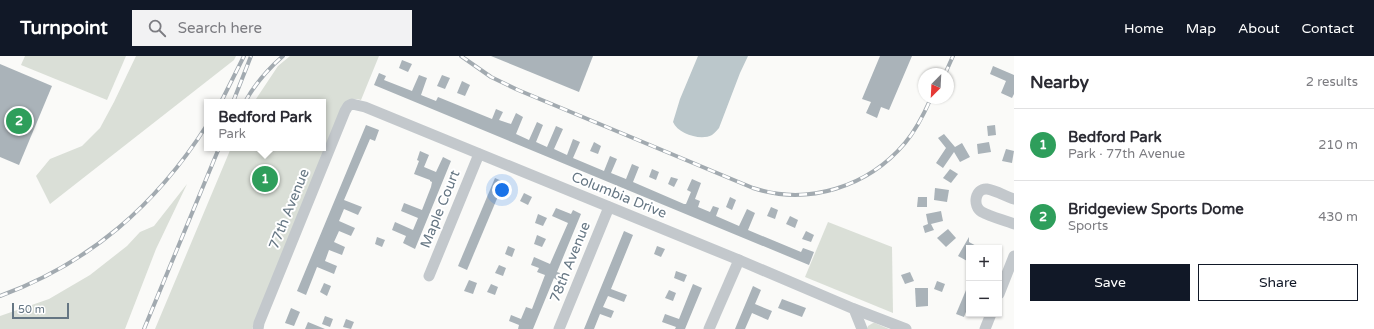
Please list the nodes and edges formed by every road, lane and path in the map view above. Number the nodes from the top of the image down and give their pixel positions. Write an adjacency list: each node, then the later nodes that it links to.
1 (352, 104): 2 (street, Columbia Drive); 12 (street, 77th Avenue)
2 (479, 154): 4 (street, Columbia Drive); 8 (street, Maple Court)
3 (1014, 199): 5 (street)
4 (608, 207): 7 (street, Columbia Drive); 13 (street, 78th Avenue)
5 (1014, 224)
6 (1014, 256): 9 (street)
7 (739, 260): 10 (street, Columbia Drive); 14 (street)
8 (429, 276)
9 (1002, 286)
10 (854, 309): 15 (street); 16 (street, Columbia Drive)
11 (990, 317): 17 (street)
12 (258, 329)
13 (559, 329)
14 (709, 329)
15 (862, 329)
16 (906, 329)
17 (985, 329)

